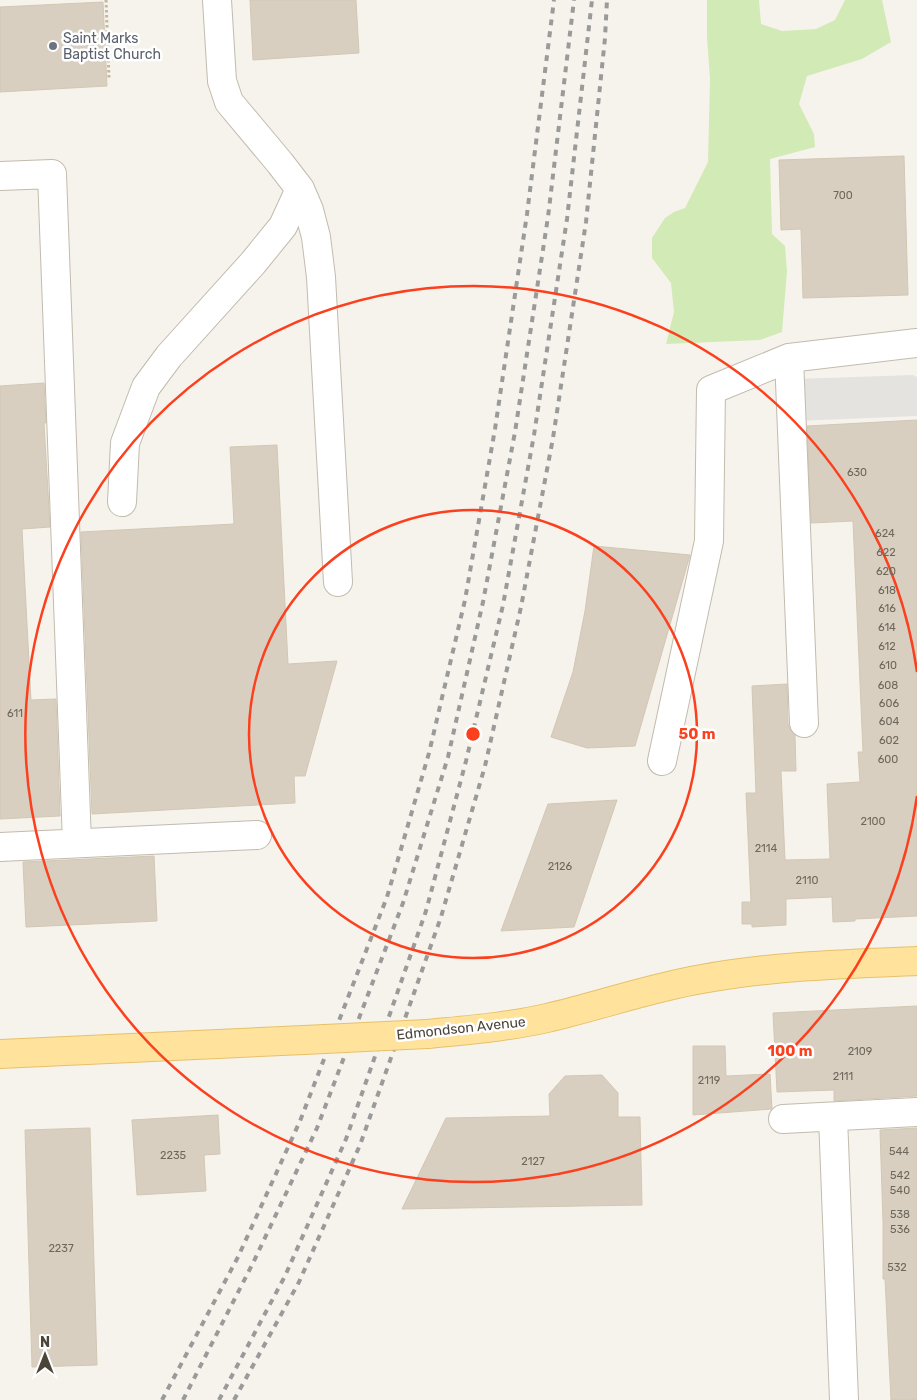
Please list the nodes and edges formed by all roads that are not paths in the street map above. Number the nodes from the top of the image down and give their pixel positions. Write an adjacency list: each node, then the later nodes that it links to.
1 (217, 0): 3 (lane)
2 (0, 176): 11 (lane)
3 (300, 189): 6 (lane); 7 (lane)
4 (917, 344): 5 (lane)
5 (789, 358): 8 (lane); 9 (lane)
6 (122, 502)
7 (338, 582)
8 (804, 723)
9 (662, 761)
10 (257, 835): 11 (lane)
11 (77, 843): 12 (lane)
12 (0, 847)
13 (917, 961): 14 (main road, Edmondson Avenue, bridge)
14 (0, 1054)
15 (917, 1112): 16 (lane)
16 (833, 1116): 17 (lane); 18 (lane)
17 (783, 1119)
18 (844, 1400)

